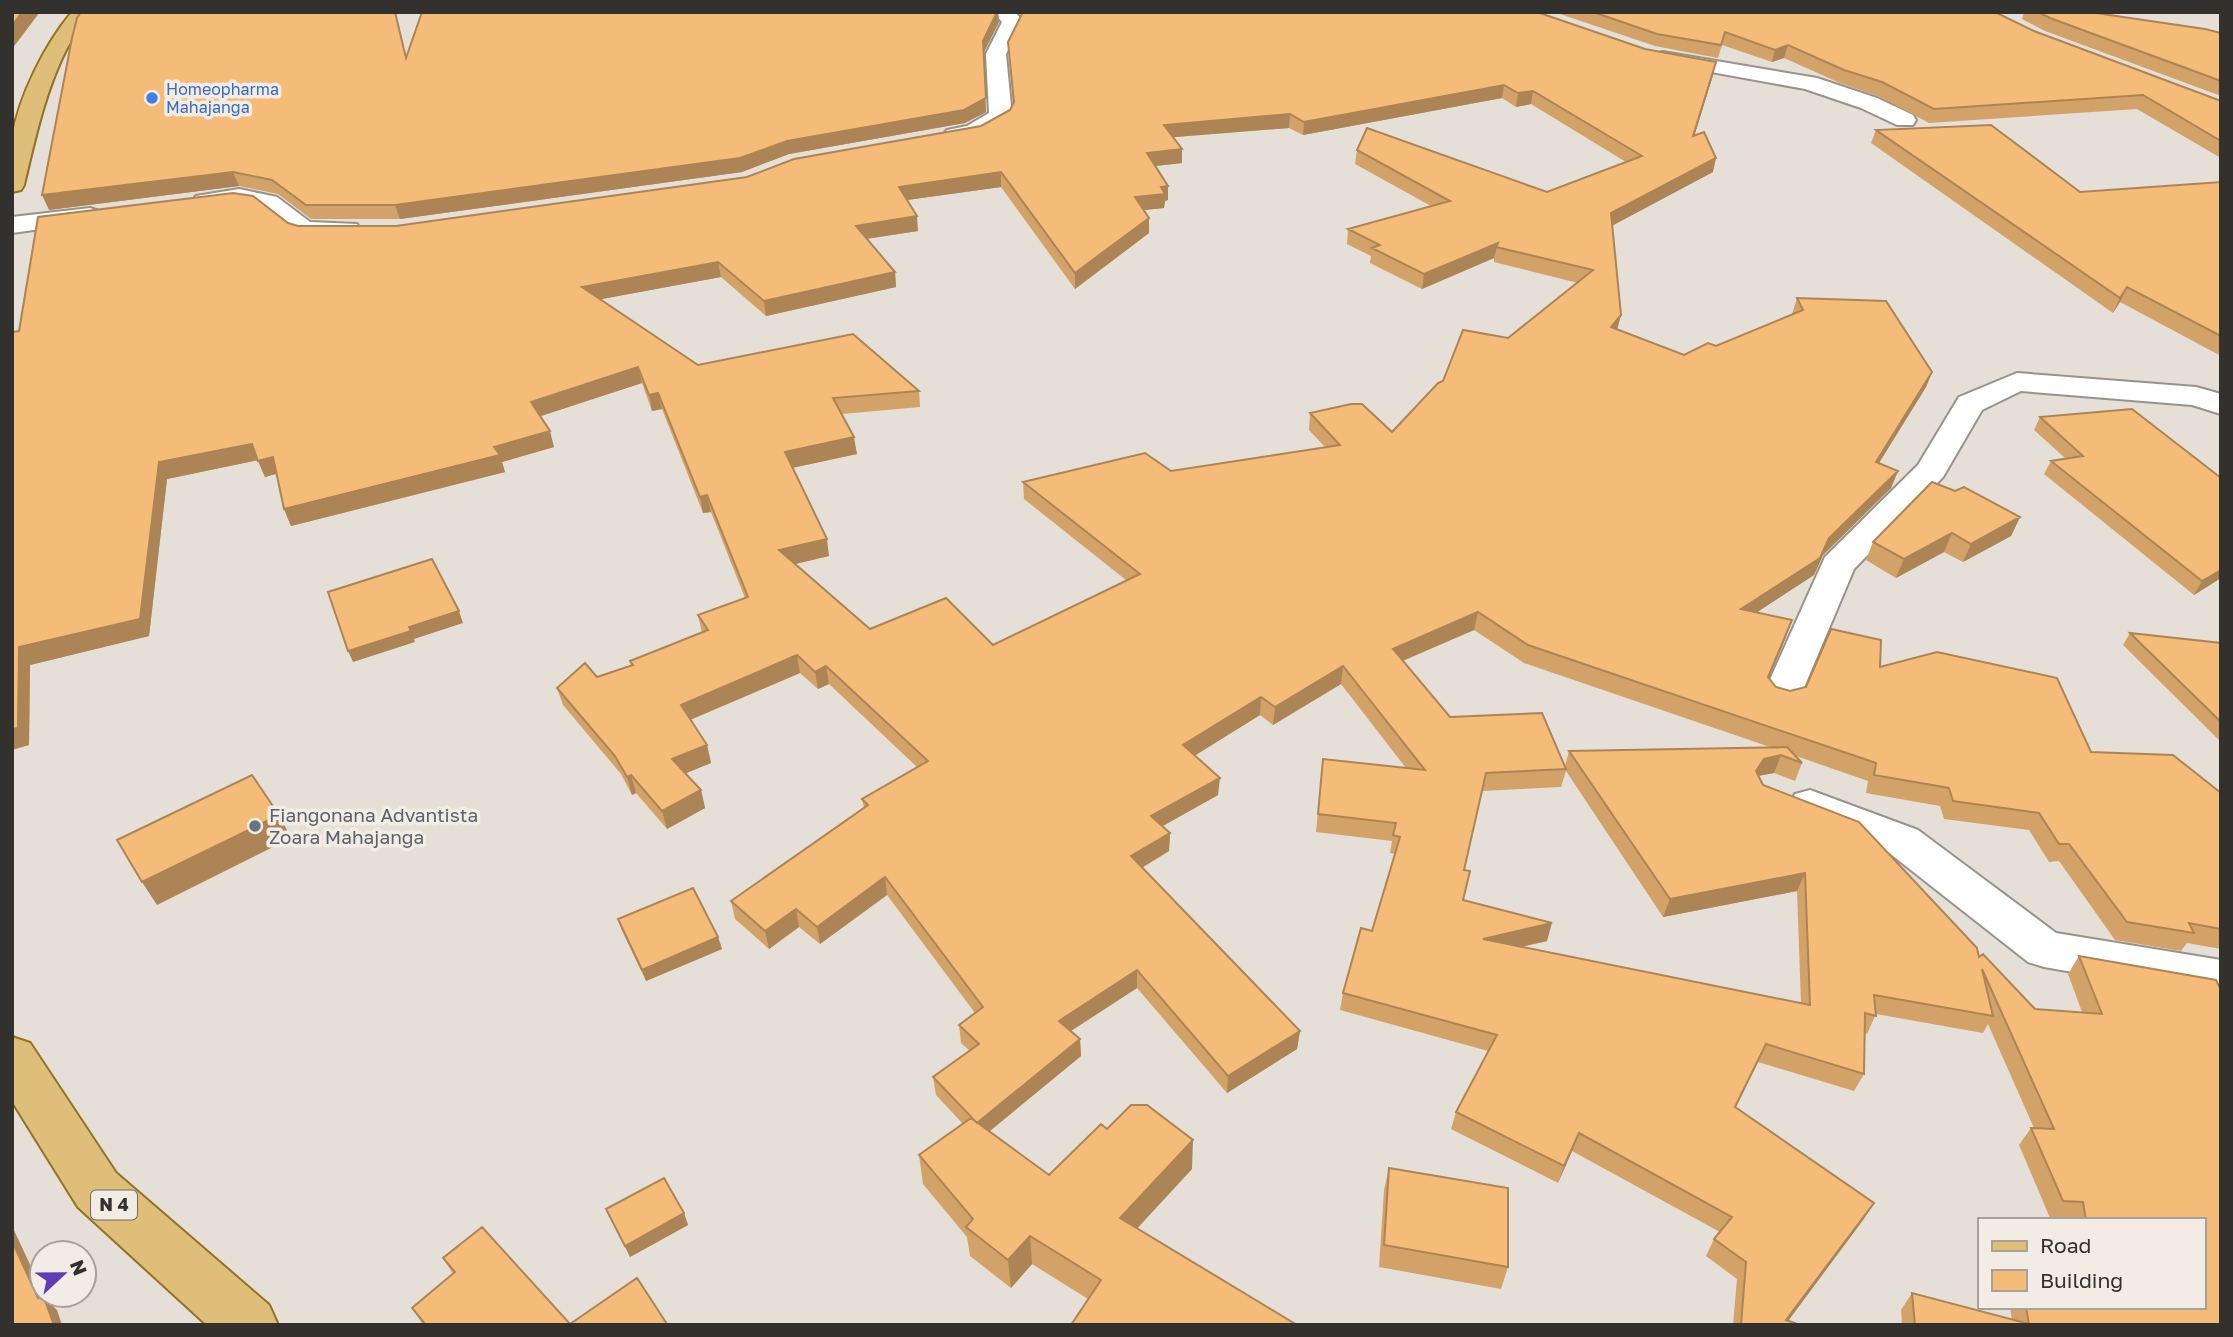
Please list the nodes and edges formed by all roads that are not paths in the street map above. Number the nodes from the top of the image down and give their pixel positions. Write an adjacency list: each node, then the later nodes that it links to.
1 (83, 12): 6 (main road)
2 (1003, 12): 5 (street)
3 (1637, 51): 4 (street)
4 (1905, 120)
5 (936, 138)
6 (12, 185)
7 (186, 204): 10 (street)
8 (119, 212): 9 (street)
9 (12, 225)
10 (373, 230)
11 (2221, 405): 12 (street)
12 (1784, 694)
13 (1773, 790): 14 (street)
14 (2221, 979)
15 (12, 1058): 16 (main road, N 4)
16 (249, 1325)

